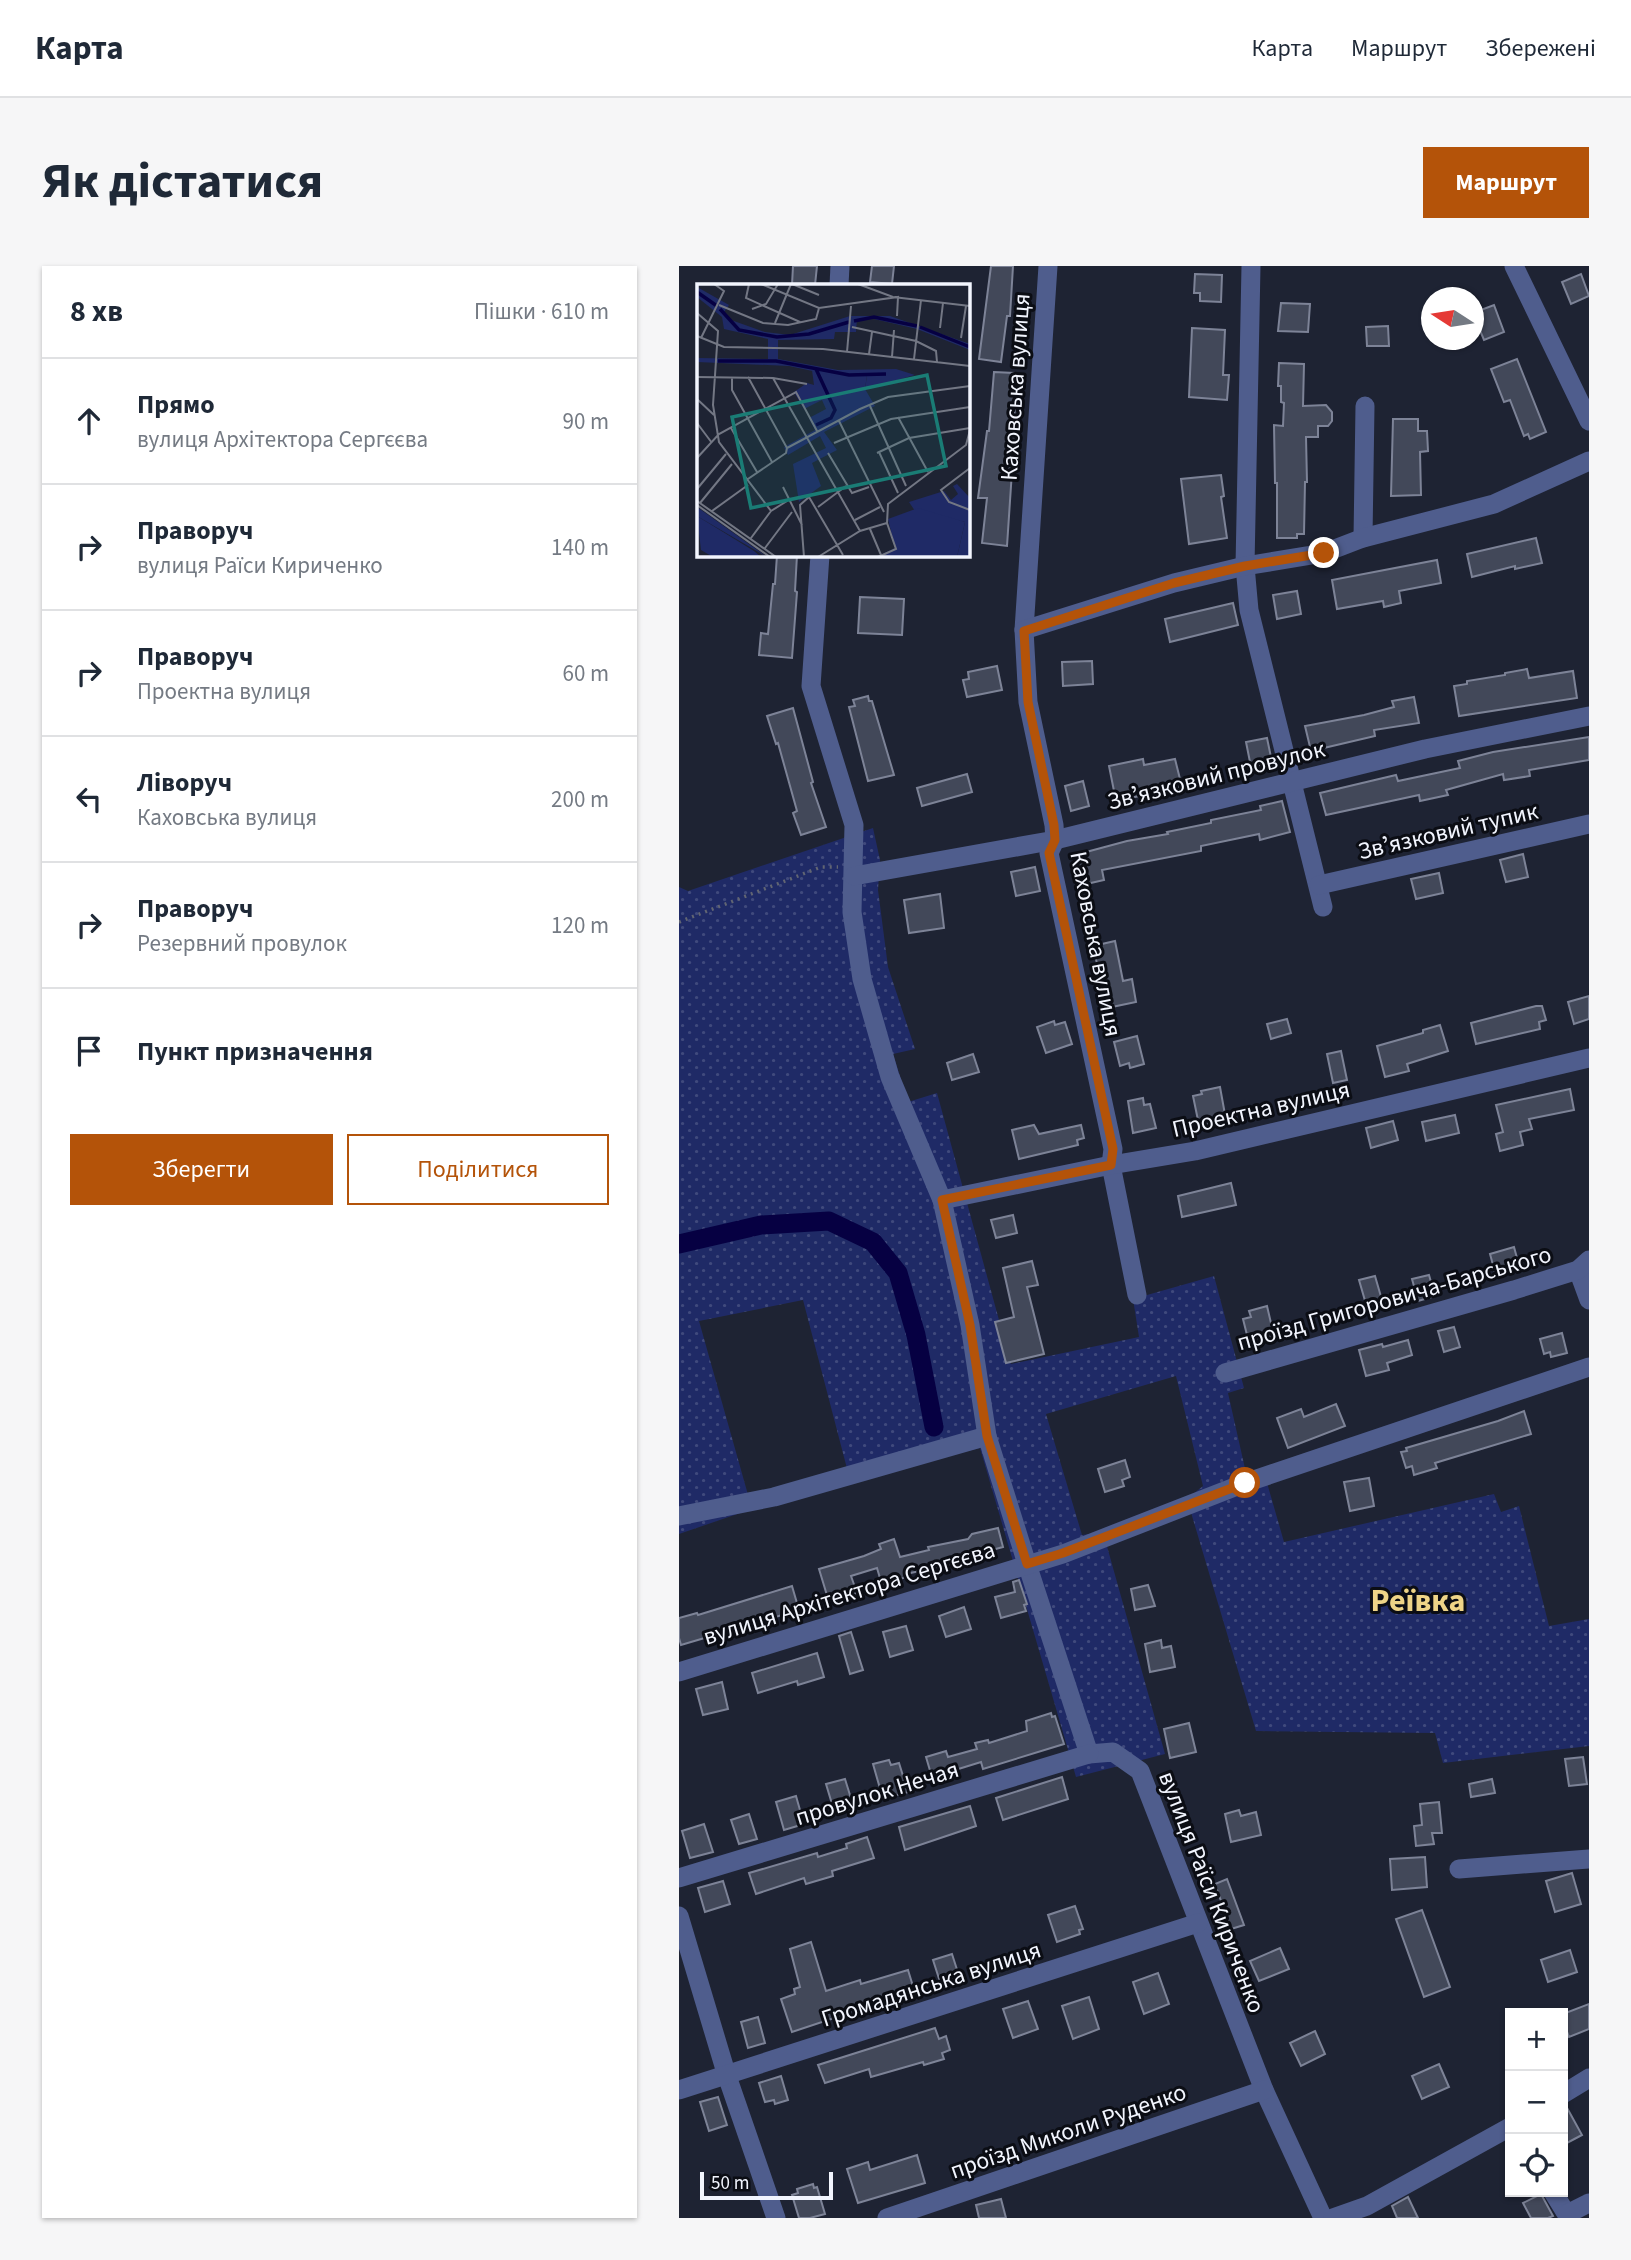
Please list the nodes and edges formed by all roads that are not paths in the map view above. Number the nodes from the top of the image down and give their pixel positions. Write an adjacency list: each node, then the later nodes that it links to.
1 (840, 266): 5 (street)
2 (1048, 266): 12 (street, Каховська вулиця)
3 (1251, 266): 11 (street)
4 (1514, 266): 7 (street)
5 (839, 284)
6 (1365, 406): 9 (street)
7 (1589, 421)
8 (1589, 461): 9 (street)
9 (1363, 538): 11 (street)
10 (820, 556): 17 (street)
11 (1245, 566): 12 (street); 14 (street)
12 (1024, 631): 16 (street, Каховська вулиця)
13 (1589, 716): 14 (street, Звʼязковий провулок)
14 (1291, 782): 16 (street, Звʼязковий провулок); 18 (street)
15 (1589, 824): 18 (street, Звʼязковий тупик)
16 (1055, 840): 17 (street, Звʼязковий провулок); 21 (street, Каховська вулиця)
17 (855, 876): 22 (street)
18 (1319, 885): 19 (street)
19 (1323, 907)
20 (1589, 1058): 21 (street, Проектна вулиця)
21 (1111, 1165): 22 (street, Проектна вулиця); 24 (street, Каховська вулиця)
22 (942, 1200): 28 (street)
23 (1583, 1265): 25 (street); 27 (street, проїзд Григоровича-Барського)
24 (1137, 1295)
25 (1589, 1300)
26 (1589, 1367): 30 (street, вулиця Архітектора Сергєєва)
27 (1225, 1373)
28 (987, 1436): 29 (street); 30 (street)
29 (679, 1516)
30 (1027, 1564): 31 (street, вулиця Архітектора Сергєєва); 32 (street)
31 (679, 1672)
32 (1090, 1754): 35 (street, провулок Нечая); 37 (street, вулиця Раїси Кириченко)
33 (1589, 1859): 34 (street)
34 (1459, 1869)
35 (679, 1878)
36 (679, 1916): 38 (street)
37 (1198, 1923): 38 (street, Громадянська вулиця); 41 (street, вулиця Раїси Кириченко)
38 (727, 2076): 40 (street, Громадянська вулиця); 48 (street)
39 (1589, 2078): 42 (street)
40 (679, 2090)
41 (1264, 2090): 49 (street, проїзд Миколи Руденко); 50 (street, вулиця Раїси Кириченко)
42 (1568, 2091)
43 (1505, 2130): 46 (street)
44 (1556, 2197): 47 (street)
45 (1589, 2203): 47 (street)
46 (1369, 2212): 51 (street)
47 (1568, 2216)
48 (776, 2218)
49 (887, 2218)
50 (1323, 2218)
51 (1333, 2218)

